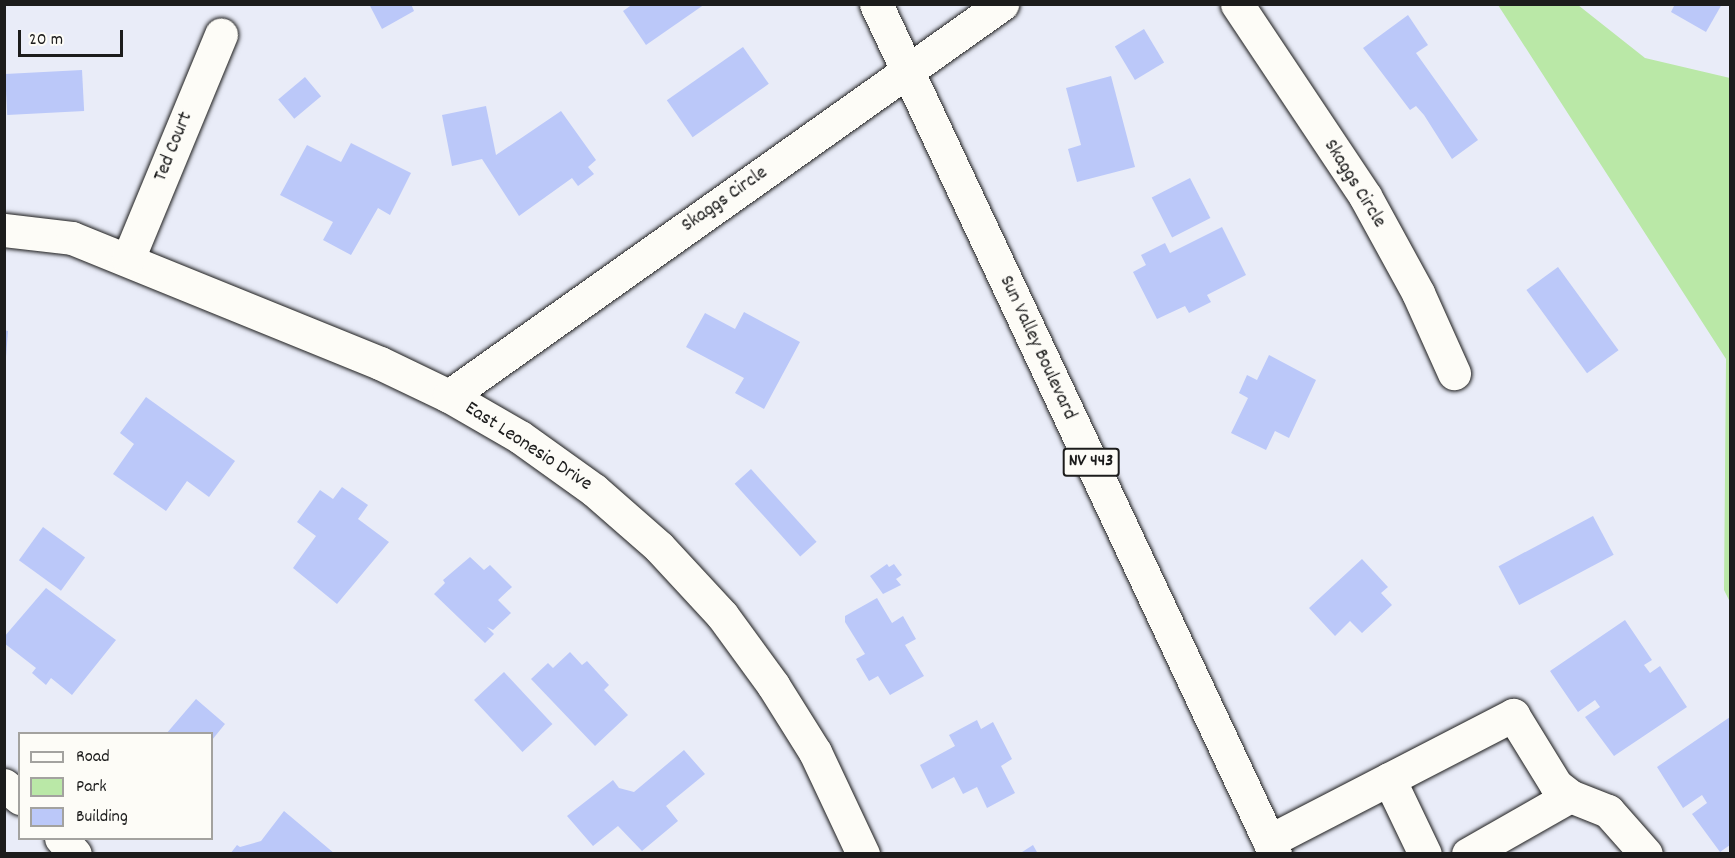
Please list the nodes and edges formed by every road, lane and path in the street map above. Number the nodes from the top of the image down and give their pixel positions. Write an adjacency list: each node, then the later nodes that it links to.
1 (876, 4): 5 (street, Sun Valley Boulevard / NV 443)
2 (1002, 4): 5 (street, Skaggs Circle)
3 (1237, 4): 8 (street, Skaggs Circle)
4 (221, 35): 7 (street, Ted Court)
5 (907, 71): 9 (street, Skaggs Circle); 15 (street, Sun Valley Boulevard / NV 443)
6 (4, 230): 7 (street, East Leonesio Drive)
7 (128, 259): 9 (street, East Leonesio Drive)
8 (1454, 373)
9 (449, 396): 17 (street, East Leonesio Drive)
10 (1389, 779): 13 (street); 15 (street); 18 (street)
11 (4, 785): 12 (street)
12 (18, 796)
13 (1570, 796): 19 (street); 20 (street)
14 (63, 840): 16 (street)
15 (1272, 847)
16 (75, 854)
17 (863, 854)
18 (1425, 854)
19 (1468, 854)
20 (1646, 854)

